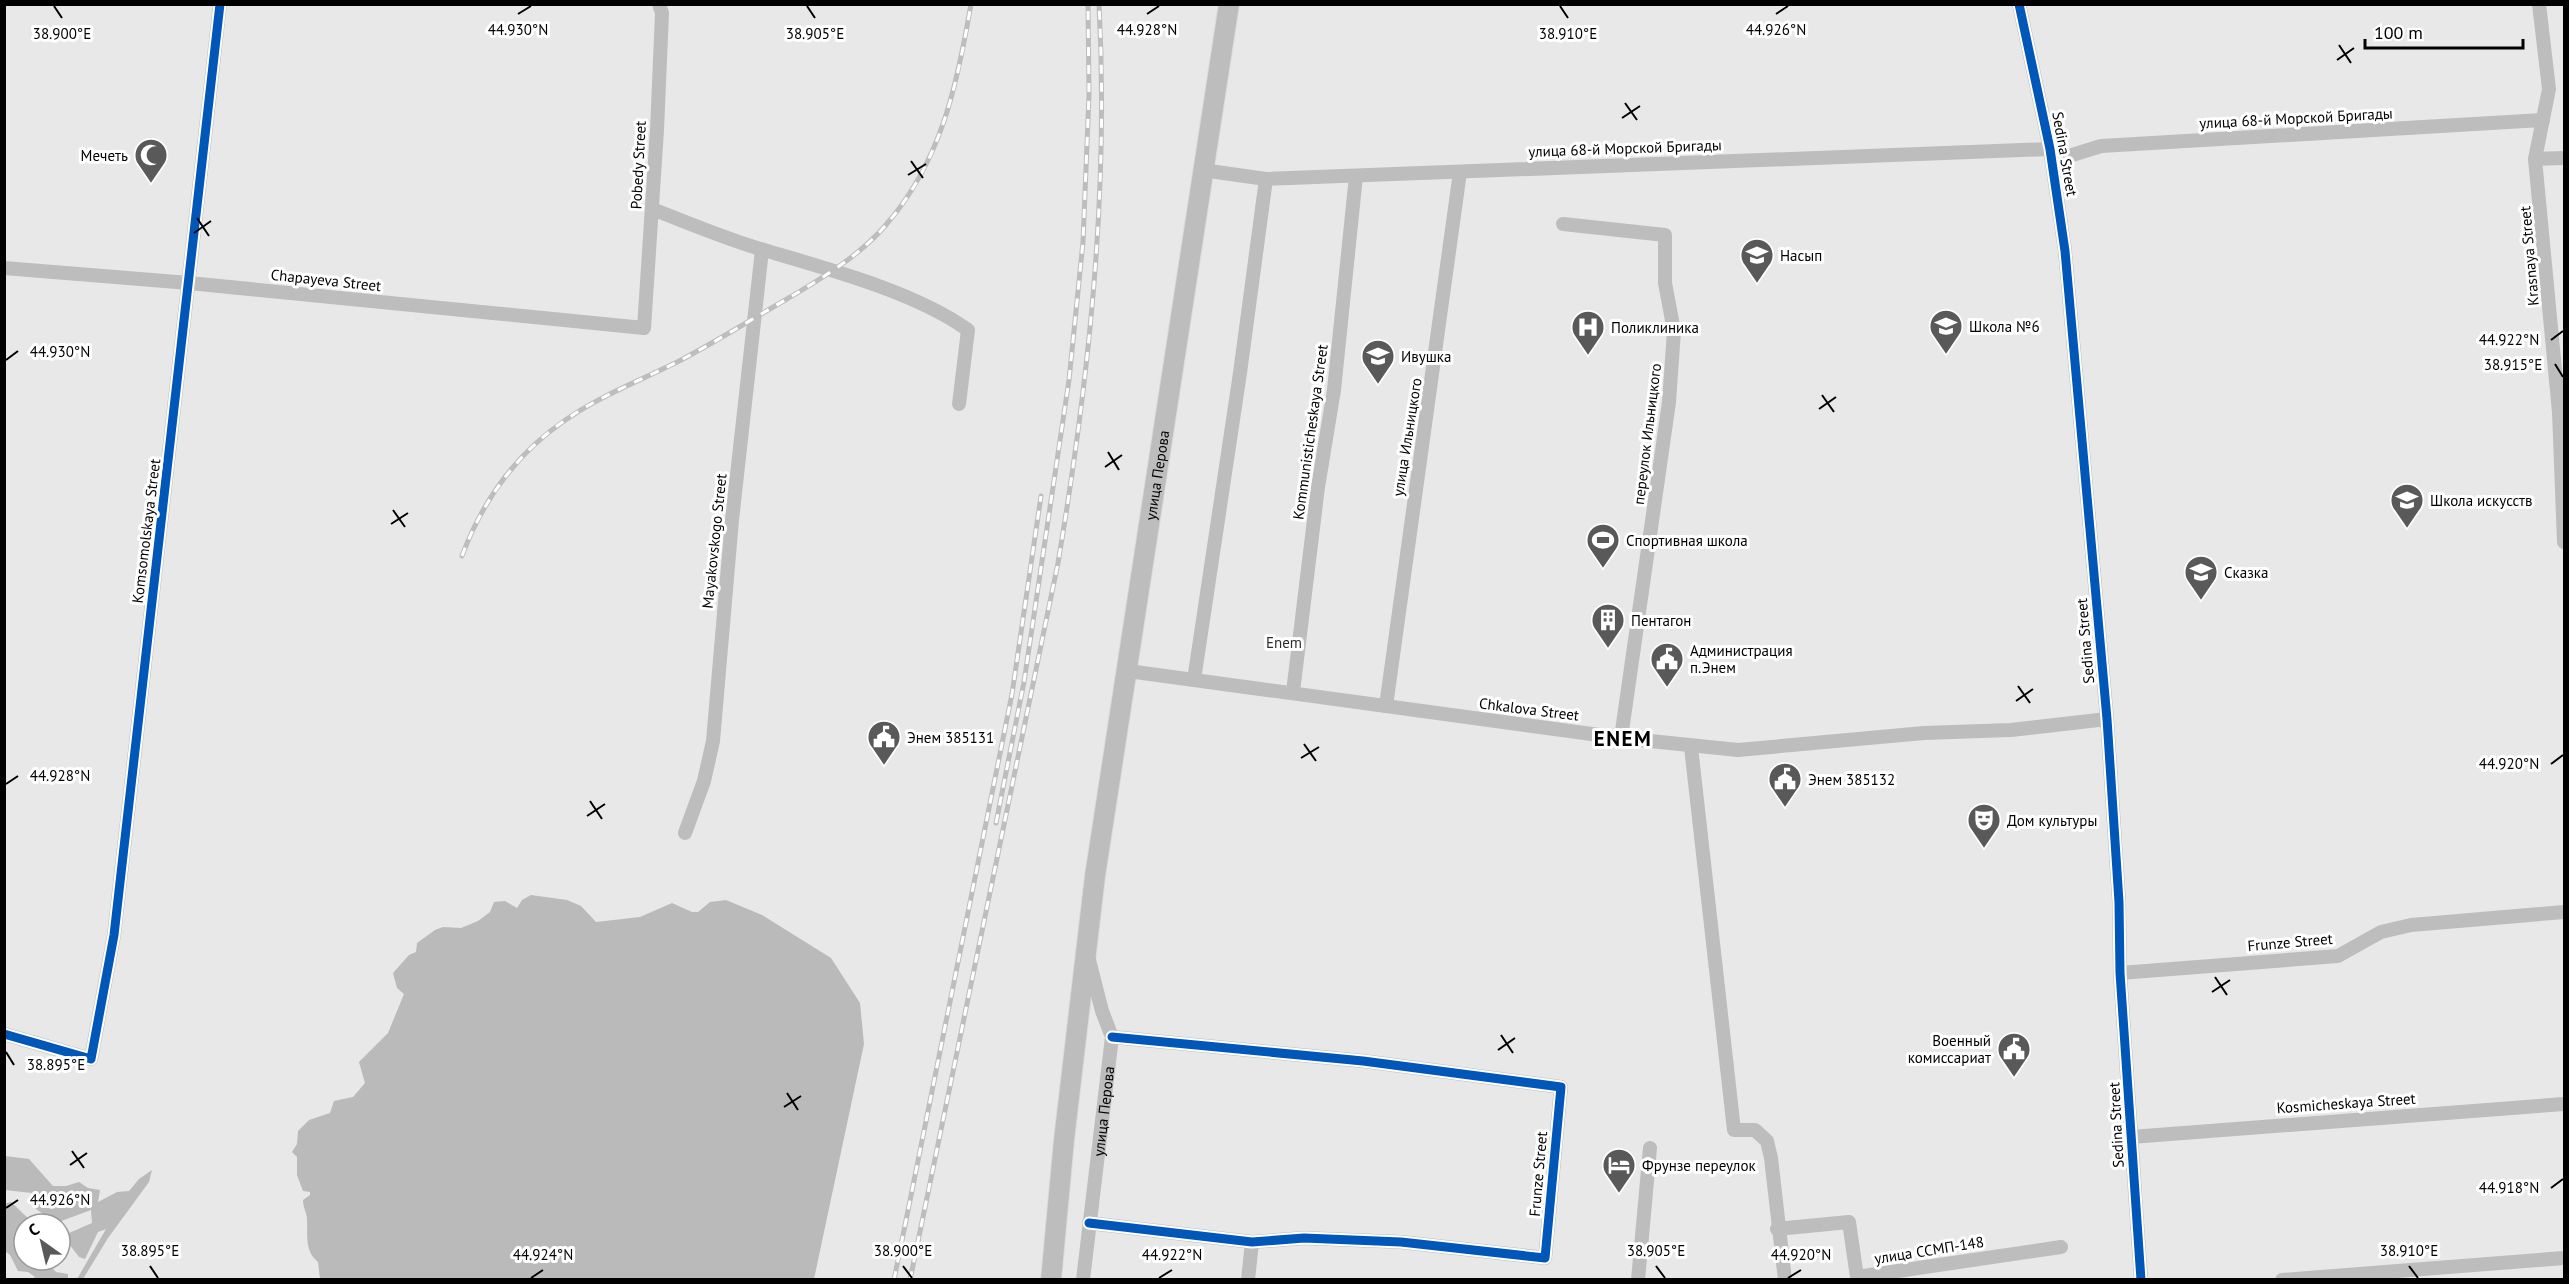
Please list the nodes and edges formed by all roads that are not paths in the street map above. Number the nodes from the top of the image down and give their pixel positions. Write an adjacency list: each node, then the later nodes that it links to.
1 (220, 4): 18 (street, Komsomolskaya Street)
2 (659, 4): 14 (street, Pobedy Street)
3 (1229, 4): 10 (highway, улица Перова)
4 (2019, 4): 7 (street, Sedina Street)
5 (2539, 4): 6 (street, Krasnaya Street)
6 (2543, 120): 7 (street, улица 68-й Морской Бригады); 9 (street, Krasnaya Street)
7 (2051, 155): 11 (street, улица 68-й Морской Бригады); 26 (street, Sedina Street)
8 (2565, 158): 9 (street)
9 (2535, 159): 21 (street, Krasnaya Street)
10 (1202, 171): 13 (street, улица 68-й Морской Бригады); 22 (highway, улица Перова)
11 (1460, 172): 12 (street, улица 68-й Морской Бригады); 25 (street, улица Ильницкого)
12 (1356, 176): 13 (street, улица 68-й Морской Бригады); 24 (street, Kommunisticheskaya Street)
13 (1266, 179): 23 (street)
14 (652, 209): 16 (street); 19 (street, Pobedy Street)
15 (1563, 224): 27 (street, переулок Ильницкого)
16 (762, 250): 20 (street); 29 (street, Mayakovskogo Street)
17 (4, 268): 18 (street, Chapayeva Street)
18 (189, 283): 19 (street, Chapayeva Street); 33 (street, Komsomolskaya Street)
19 (644, 328)
20 (959, 404)
21 (2565, 542)
22 (1128, 671): 23 (street, Chkalova Street); 31 (highway, улица Перова)
23 (1194, 680): 24 (street, Chkalova Street)
24 (1293, 692): 25 (street, Chkalova Street)
25 (1386, 706): 27 (street, Chkalova Street)
26 (2107, 719): 28 (street, Chkalova Street); 32 (street, Sedina Street)
27 (1621, 738): 28 (street, Chkalova Street)
28 (1691, 747): 39 (street)
29 (685, 832)
30 (2565, 912): 32 (street, Frunze Street)
31 (1086, 947): 34 (street, улица Перова); 43 (highway, улица Перова)
32 (2120, 973): 36 (street, Sedina Street)
33 (4, 1034)
34 (1112, 1037): 38 (street, улица Перова); 40 (street, Frunze Street)
35 (2565, 1104): 36 (street, Kosmicheskaya Street)
36 (2131, 1137): 48 (street, Sedina Street)
37 (1650, 1148): 46 (street)
38 (1089, 1223): 40 (street, Frunze Street); 44 (street, улица Перова)
39 (1777, 1229): 41 (street, улица ССМП-148); 47 (street)
40 (1252, 1242): 45 (street)
41 (2061, 1247)
42 (2565, 1258): 49 (street)
43 (1051, 1280)
44 (1083, 1280)
45 (1248, 1280)
46 (1638, 1280)
47 (1785, 1280)
48 (2141, 1280)
49 (2282, 1280)

